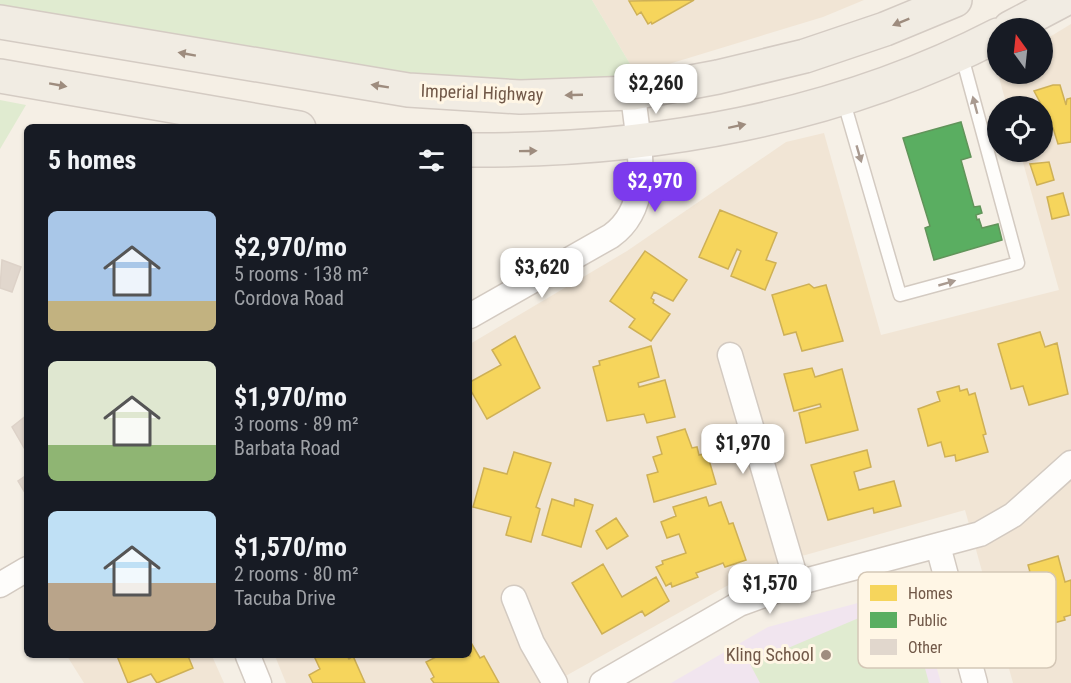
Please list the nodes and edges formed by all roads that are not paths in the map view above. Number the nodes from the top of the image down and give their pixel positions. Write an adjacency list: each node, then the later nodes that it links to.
1 (955, 0): 8 (main road, Imperial Highway, one-way to 8)
2 (1063, 0): 3 (main road)
3 (1029, 18)
4 (0, 22): 8 (main road, Imperial Highway, one-way to 4)
5 (987, 40): 6 (main road)
6 (961, 52): 9 (main road); 9 (lane, one-way to 6)
7 (0, 75): 10 (main road, one-way to 10)
8 (633, 93): 11 (street)
9 (843, 98): 11 (main road, one-way to 9)
10 (276, 124)
11 (638, 142): 12 (main road, one-way to 11); 13 (street)
12 (472, 150)
13 (472, 315)
14 (730, 355): 19 (street)
15 (1071, 463): 16 (street)
16 (938, 546): 18 (street); 19 (street)
17 (24, 571): 20 (street)
18 (945, 572)
19 (797, 583): 26 (street)
20 (0, 585)
21 (513, 598): 25 (street)
22 (249, 658): 24 (street)
23 (971, 668): 27 (street)
24 (259, 683)
25 (555, 683)
26 (602, 683)
27 (975, 683)

